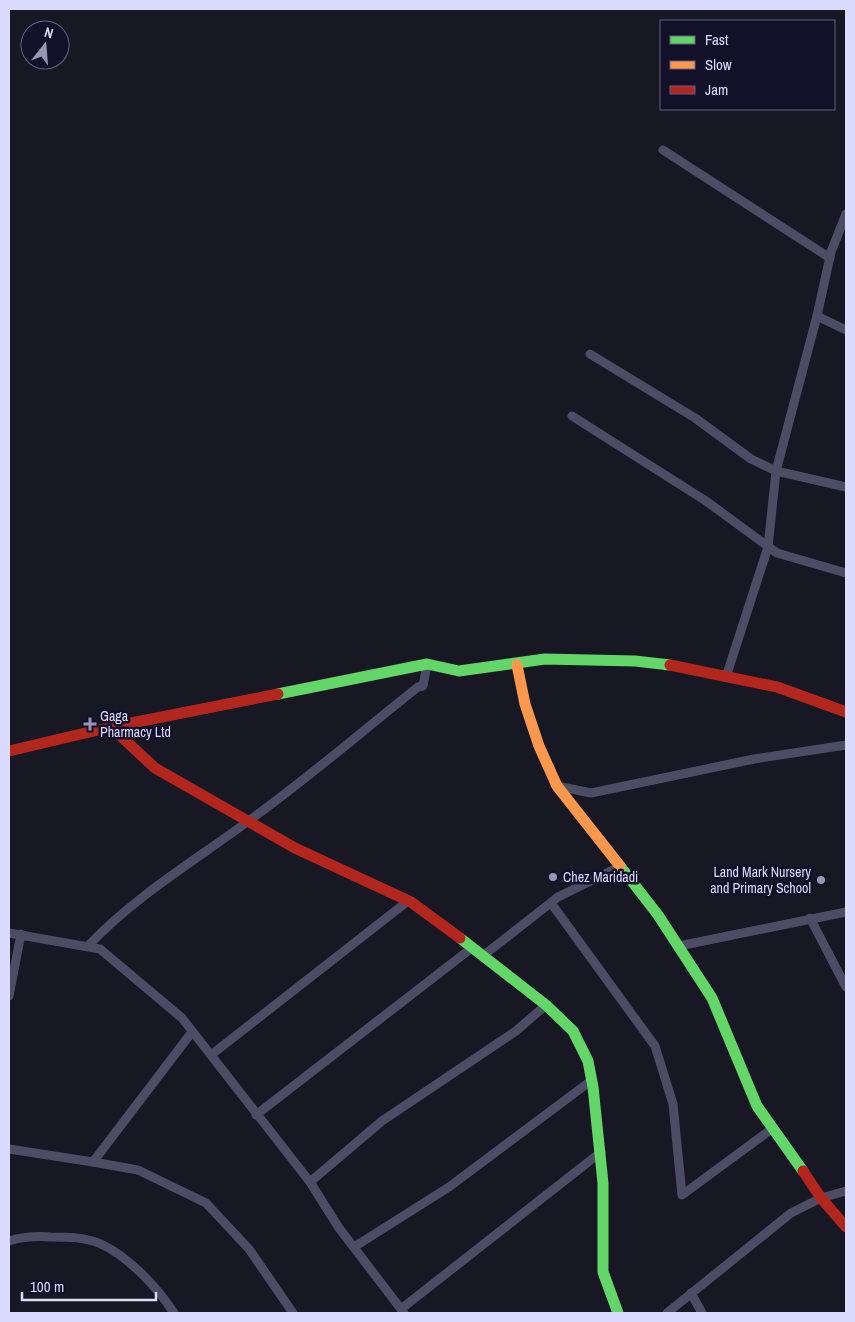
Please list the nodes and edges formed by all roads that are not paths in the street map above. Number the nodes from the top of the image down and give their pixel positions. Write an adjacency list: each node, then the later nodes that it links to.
1 (663, 150): 3 (street)
2 (846, 214): 3 (street)
3 (830, 258): 4 (street)
4 (817, 316): 5 (street); 8 (street)
5 (846, 330)
6 (590, 354): 8 (street)
7 (572, 416): 10 (street)
8 (776, 471): 9 (street); 10 (street)
9 (846, 488)
10 (768, 547): 11 (street); 14 (street)
11 (846, 574)
12 (427, 664): 13 (street); 16 (street); 20 (street)
13 (517, 665): 14 (street); 19 (street)
14 (726, 677): 15 (street)
15 (846, 712)
16 (111, 727): 18 (street); 20 (street)
17 (846, 745): 19 (street)
18 (9, 751)
19 (557, 786): 21 (street)
20 (249, 821): 22 (street); 28 (street)
21 (619, 866): 23 (street); 29 (street)
22 (408, 900): 30 (street); 36 (street)
23 (551, 903): 31 (street); 39 (street)
24 (846, 912): 25 (street)
25 (810, 918): 29 (street); 32 (street)
26 (9, 933): 27 (street)
27 (21, 934): 28 (street); 33 (street)
28 (88, 946): 35 (street)
29 (678, 946): 39 (street)
30 (474, 947): 31 (street); 38 (street)
31 (484, 955): 34 (street)
32 (846, 987)
33 (9, 996)
34 (546, 1006): 37 (street); 43 (street)
35 (192, 1032): 36 (street); 42 (street)
36 (210, 1055): 38 (street)
37 (592, 1080): 41 (street); 48 (street)
38 (256, 1115): 43 (street)
39 (773, 1128): 45 (street)
40 (9, 1149): 42 (street)
41 (601, 1152): 50 (street); 53 (street)
42 (93, 1162): 52 (street)
43 (310, 1182): 48 (street)
44 (846, 1191): 45 (street)
45 (820, 1198): 46 (street); 49 (street)
46 (846, 1227)
47 (9, 1241): 51 (street)
48 (354, 1247): 50 (street)
49 (691, 1293): 54 (street); 55 (street)
50 (402, 1311)
51 (174, 1313)
52 (293, 1313)
53 (618, 1313)
54 (667, 1313)
55 (702, 1313)

